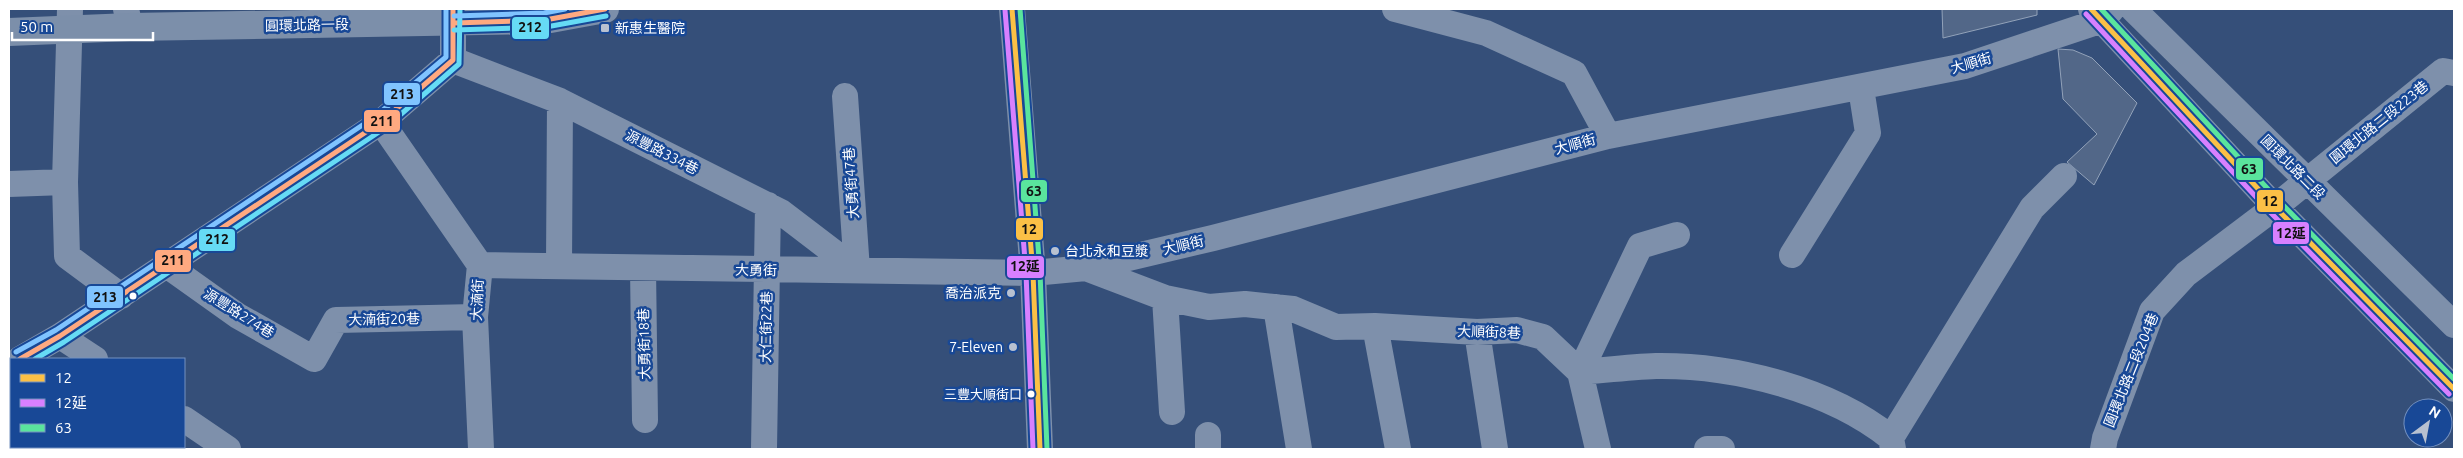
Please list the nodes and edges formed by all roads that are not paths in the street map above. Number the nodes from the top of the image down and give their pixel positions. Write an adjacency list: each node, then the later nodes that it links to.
1 (605, 9): 6 (main road, 圓環北路一段)
2 (1012, 9): 32 (street)
3 (1395, 9): 16 (street)
4 (2133, 9): 18 (street, 圓環北路二段)
5 (2102, 12): 12 (street, 大順街); 22 (street)
6 (454, 16): 7 (main road, 圓環北路一段); 10 (street)
7 (128, 18): 8 (main road, 圓環北路一段)
8 (70, 20): 9 (main road, 圓環北路一段); 19 (street)
9 (9, 32)
10 (453, 60): 14 (street, 源豐路334巷); 15 (street)
11 (2454, 73): 18 (street, 圓環北路二段223巷)
12 (1860, 88): 16 (street, 大順街); 24 (street)
13 (846, 96): 31 (street, 大勇街47巷)
14 (560, 101): 21 (street, 源豐路334巷); 27 (street)
15 (381, 122): 25 (street); 26 (street, 大湳街)
16 (1608, 136): 29 (street, 大順街)
17 (2064, 176): 49 (street)
18 (2307, 181): 22 (street, 圓環北路二段204巷); 37 (street, 圓環北路二段)
19 (66, 182): 20 (street); 33 (street)
20 (9, 184)
21 (768, 205): 30 (street, 大仁街22巷); 31 (street, 源豐路334巷)
22 (2275, 207): 45 (street); 60 (street, 圓環北路二段204巷)
23 (1677, 235): 44 (street)
24 (1792, 256)
25 (165, 264): 33 (street); 43 (street, 源豐路274巷)
26 (480, 265): 27 (street, 大勇街); 36 (street, 大湳街)
27 (559, 266): 28 (street, 大勇街)
28 (643, 268): 30 (street, 大勇街); 48 (street, 大勇街18巷)
29 (1086, 268): 32 (street, 大順街); 34 (street, 大順街8巷)
30 (767, 270): 31 (street, 大勇街); 52 (street, 大仁街22巷)
31 (857, 270): 32 (street, 大勇街)
32 (1033, 272): 53 (street)
33 (121, 296): 40 (street)
34 (1165, 298): 35 (street, 大順街8巷); 46 (street)
35 (1276, 308): 38 (street, 大順街8巷); 54 (street)
36 (475, 317): 43 (street, 大湳街20巷); 51 (street, 大湳街)
37 (2453, 321)
38 (1375, 326): 39 (street, 大順街8巷); 55 (street)
39 (1477, 332): 44 (street, 大順街8巷); 56 (street)
40 (60, 336): 41 (street); 42 (street)
41 (22, 358)
42 (93, 358)
43 (314, 358)
44 (1580, 372): 49 (street); 57 (street)
45 (2454, 389)
46 (1172, 412)
47 (185, 420): 50 (street)
48 (646, 420)
49 (1892, 444)
50 (228, 449)
51 (481, 449)
52 (764, 449)
53 (1040, 449)
54 (1299, 449)
55 (1398, 449)
56 (1495, 449)
57 (1598, 449)
58 (1707, 449): 59 (street)
59 (1722, 449)
60 (2104, 449)

